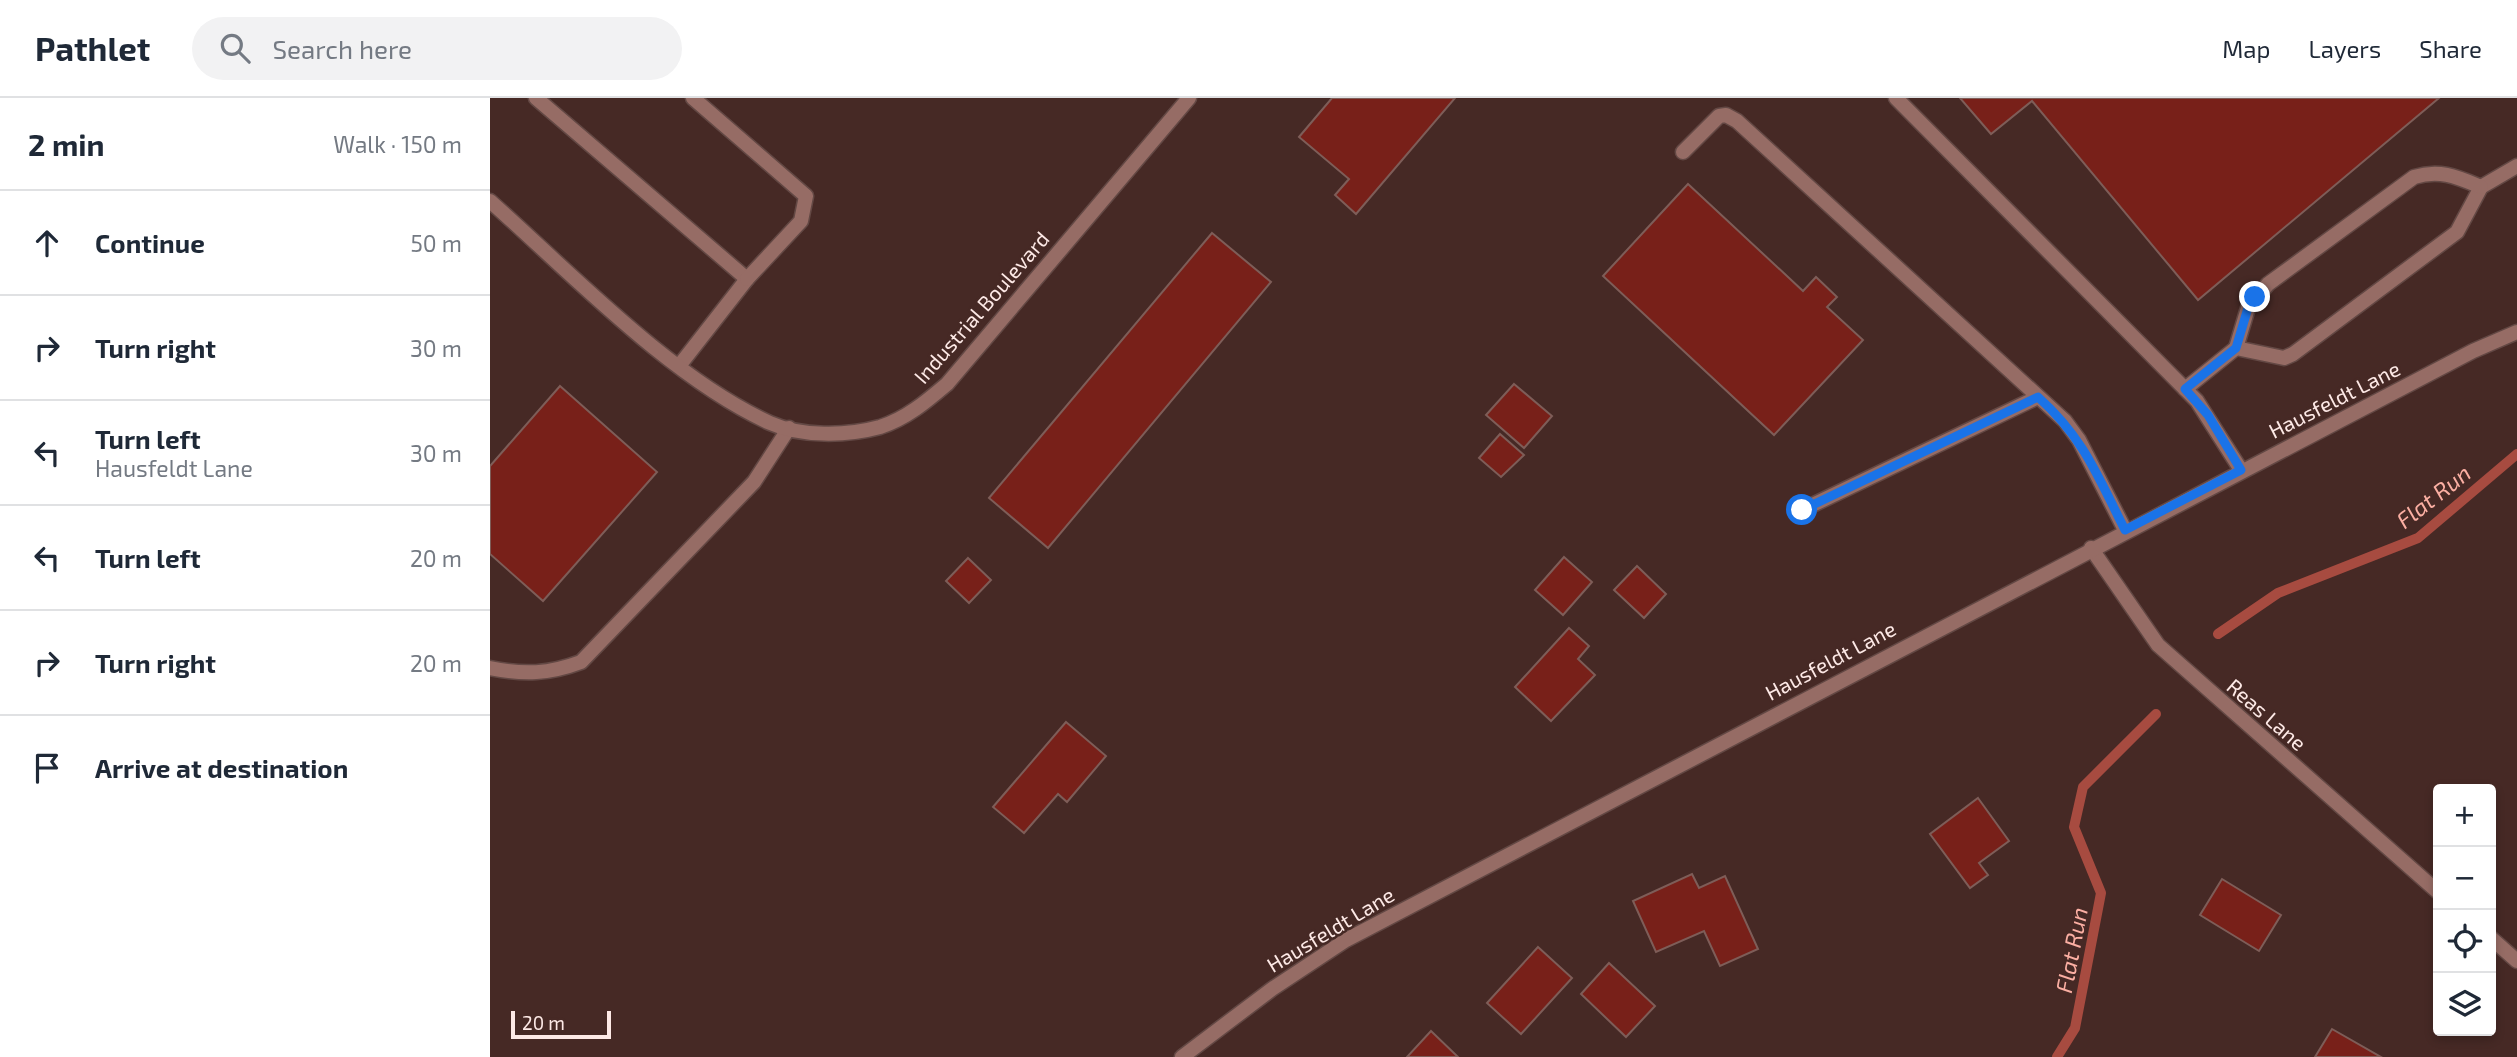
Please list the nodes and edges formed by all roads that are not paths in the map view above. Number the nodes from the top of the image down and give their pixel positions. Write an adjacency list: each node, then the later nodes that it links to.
1 (536, 98): 9 (street)
2 (693, 98): 9 (street)
3 (1189, 98): 15 (street, Industrial Boulevard)
4 (1896, 98): 13 (street)
5 (1683, 152): 14 (street)
6 (2517, 166): 7 (street)
7 (2481, 187): 11 (street); 11 (street)
8 (490, 201): 12 (street, Industrial Boulevard)
9 (747, 279): 12 (street)
10 (2517, 332): 16 (street, Hausfeldt Lane)
11 (2236, 348): 13 (street)
12 (679, 366): 15 (street, Industrial Boulevard)
13 (2185, 389): 16 (street)
14 (2038, 397): 17 (street); 18 (street)
15 (789, 428): 20 (street)
16 (2241, 470): 18 (street, Hausfeldt Lane)
17 (1802, 510)
18 (2125, 530): 19 (street, Hausfeldt Lane)
19 (2091, 548): 21 (street, Reas Lane); 24 (street, Hausfeldt Lane)
20 (490, 668)
21 (2433, 888)
22 (2496, 942): 23 (street)
23 (2517, 961)
24 (1182, 1057)

